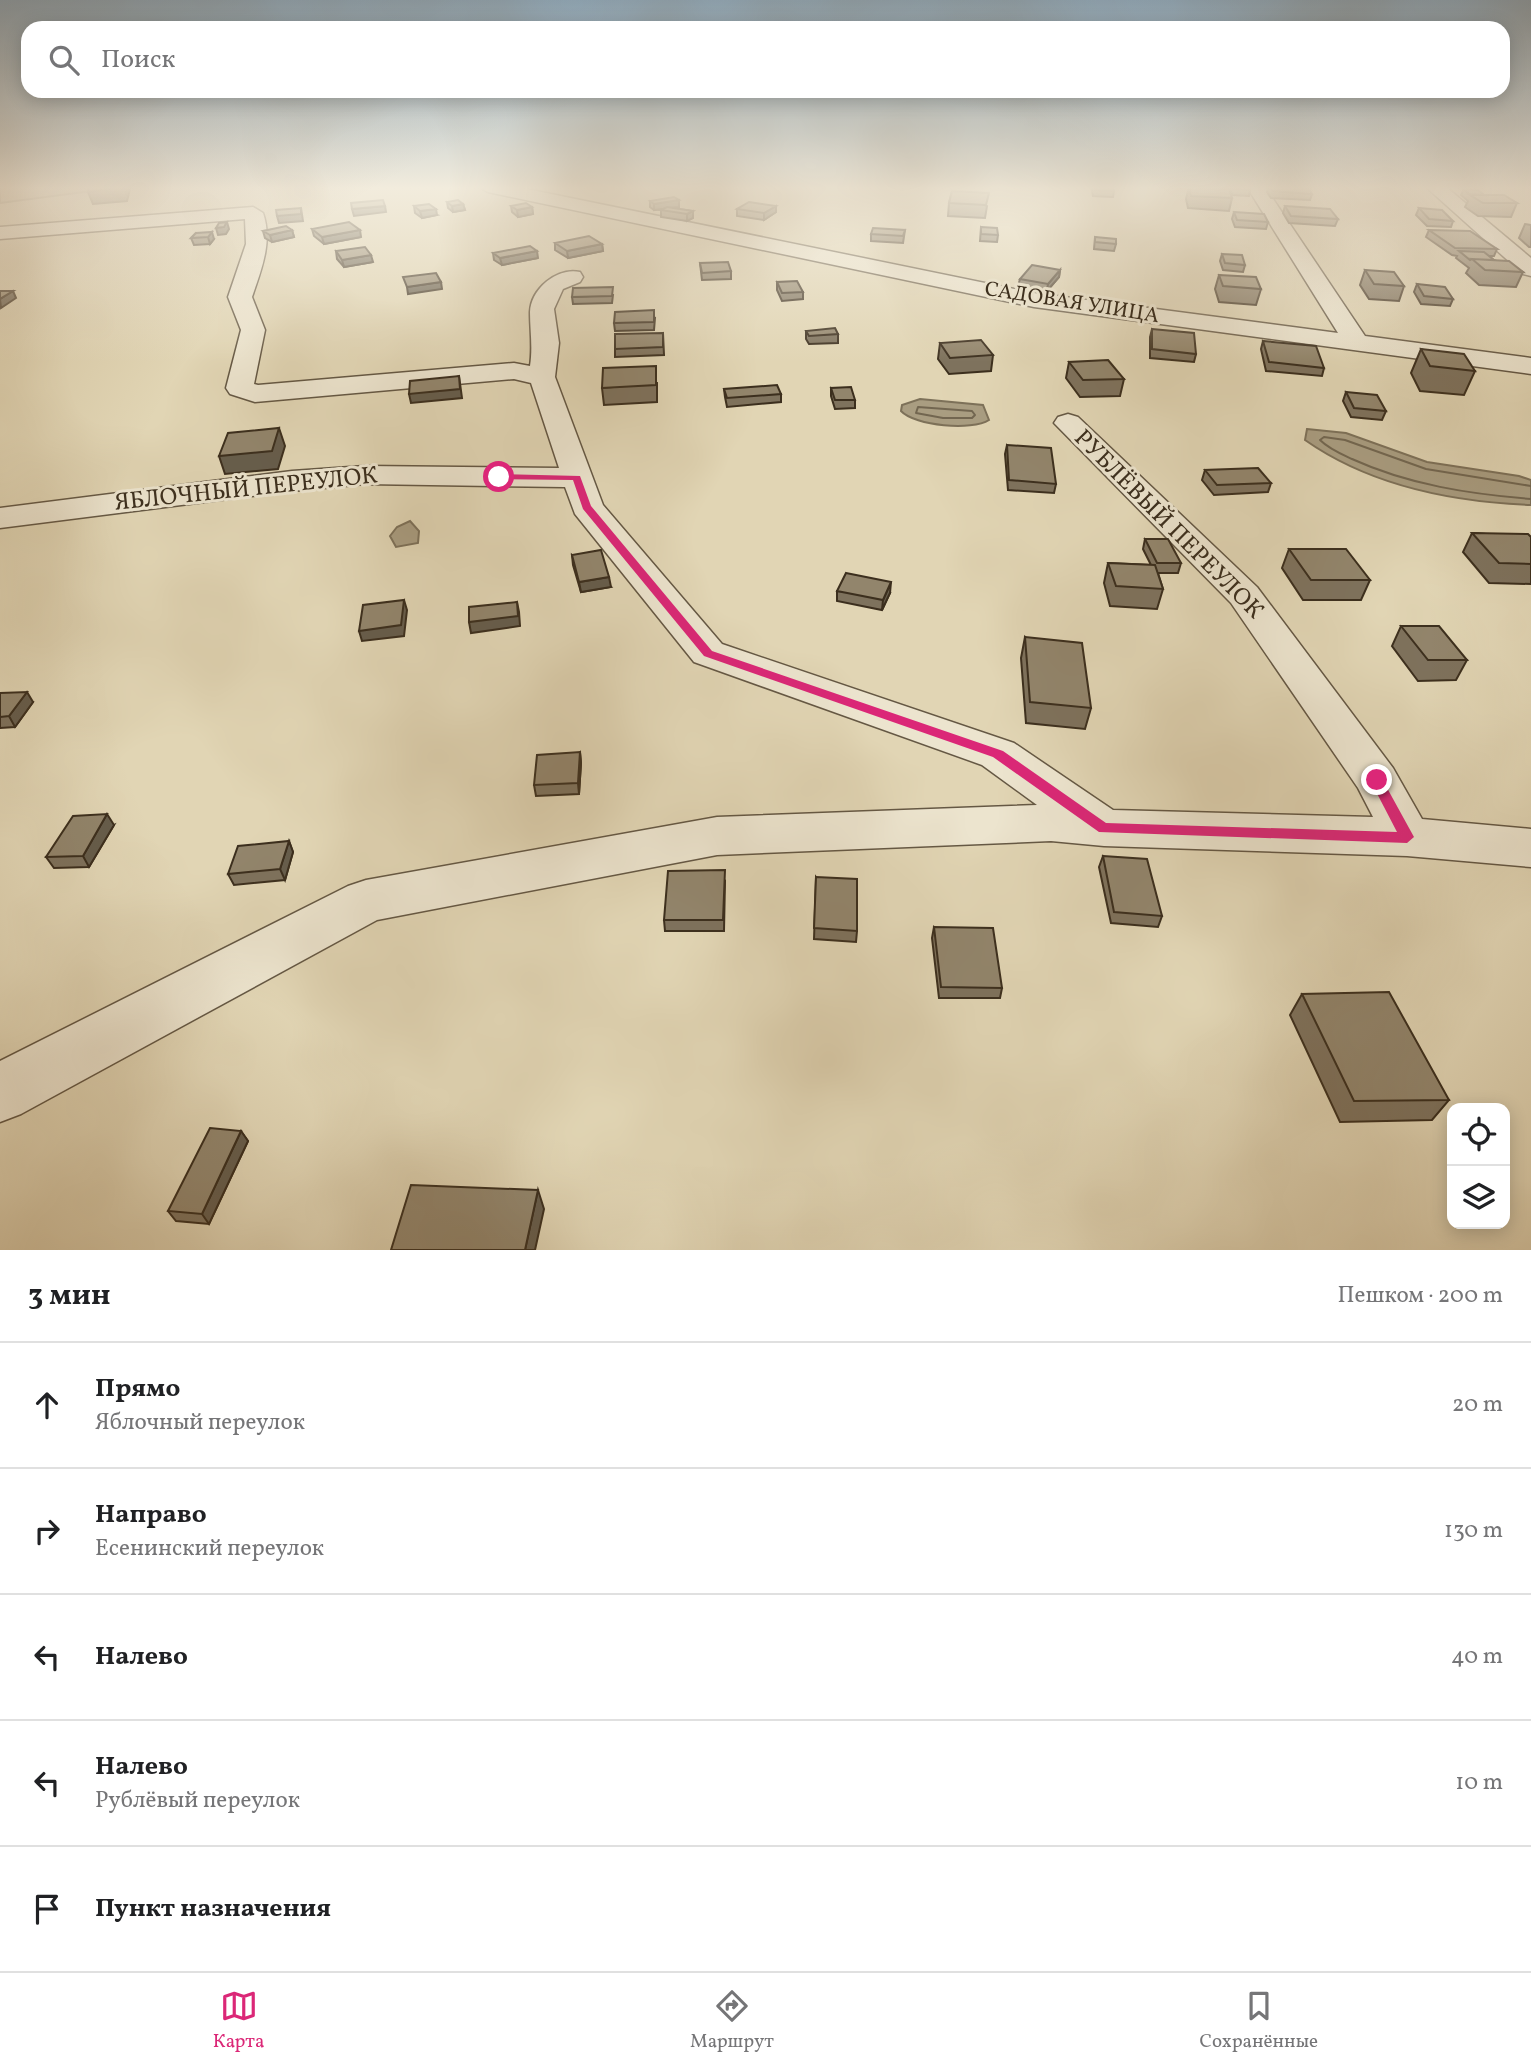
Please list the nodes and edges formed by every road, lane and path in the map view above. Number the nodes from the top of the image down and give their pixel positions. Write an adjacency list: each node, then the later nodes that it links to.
1 (255, 245): 9 (street)
2 (770, 245): 7 (street, САДОВАЯ УЛИЦА)
3 (1294, 245): 7 (street)
4 (1503, 245): 5 (street)
5 (1531, 269)
6 (572, 277): 9 (street)
7 (1357, 343): 8 (street, САДОВАЯ УЛИЦА)
8 (1531, 366)
9 (542, 377): 11 (street)
10 (1068, 423): 14 (street, РУБЛЁВЫЙ ПЕРЕУЛОК)
11 (577, 478): 12 (street, ЯБЛОЧНЫЙ ПЕРЕУЛОК); 13 (street)
12 (0, 518)
13 (1104, 828): 14 (street); 16 (street)
14 (1407, 837): 15 (street)
15 (1531, 848)
16 (0, 1093)

